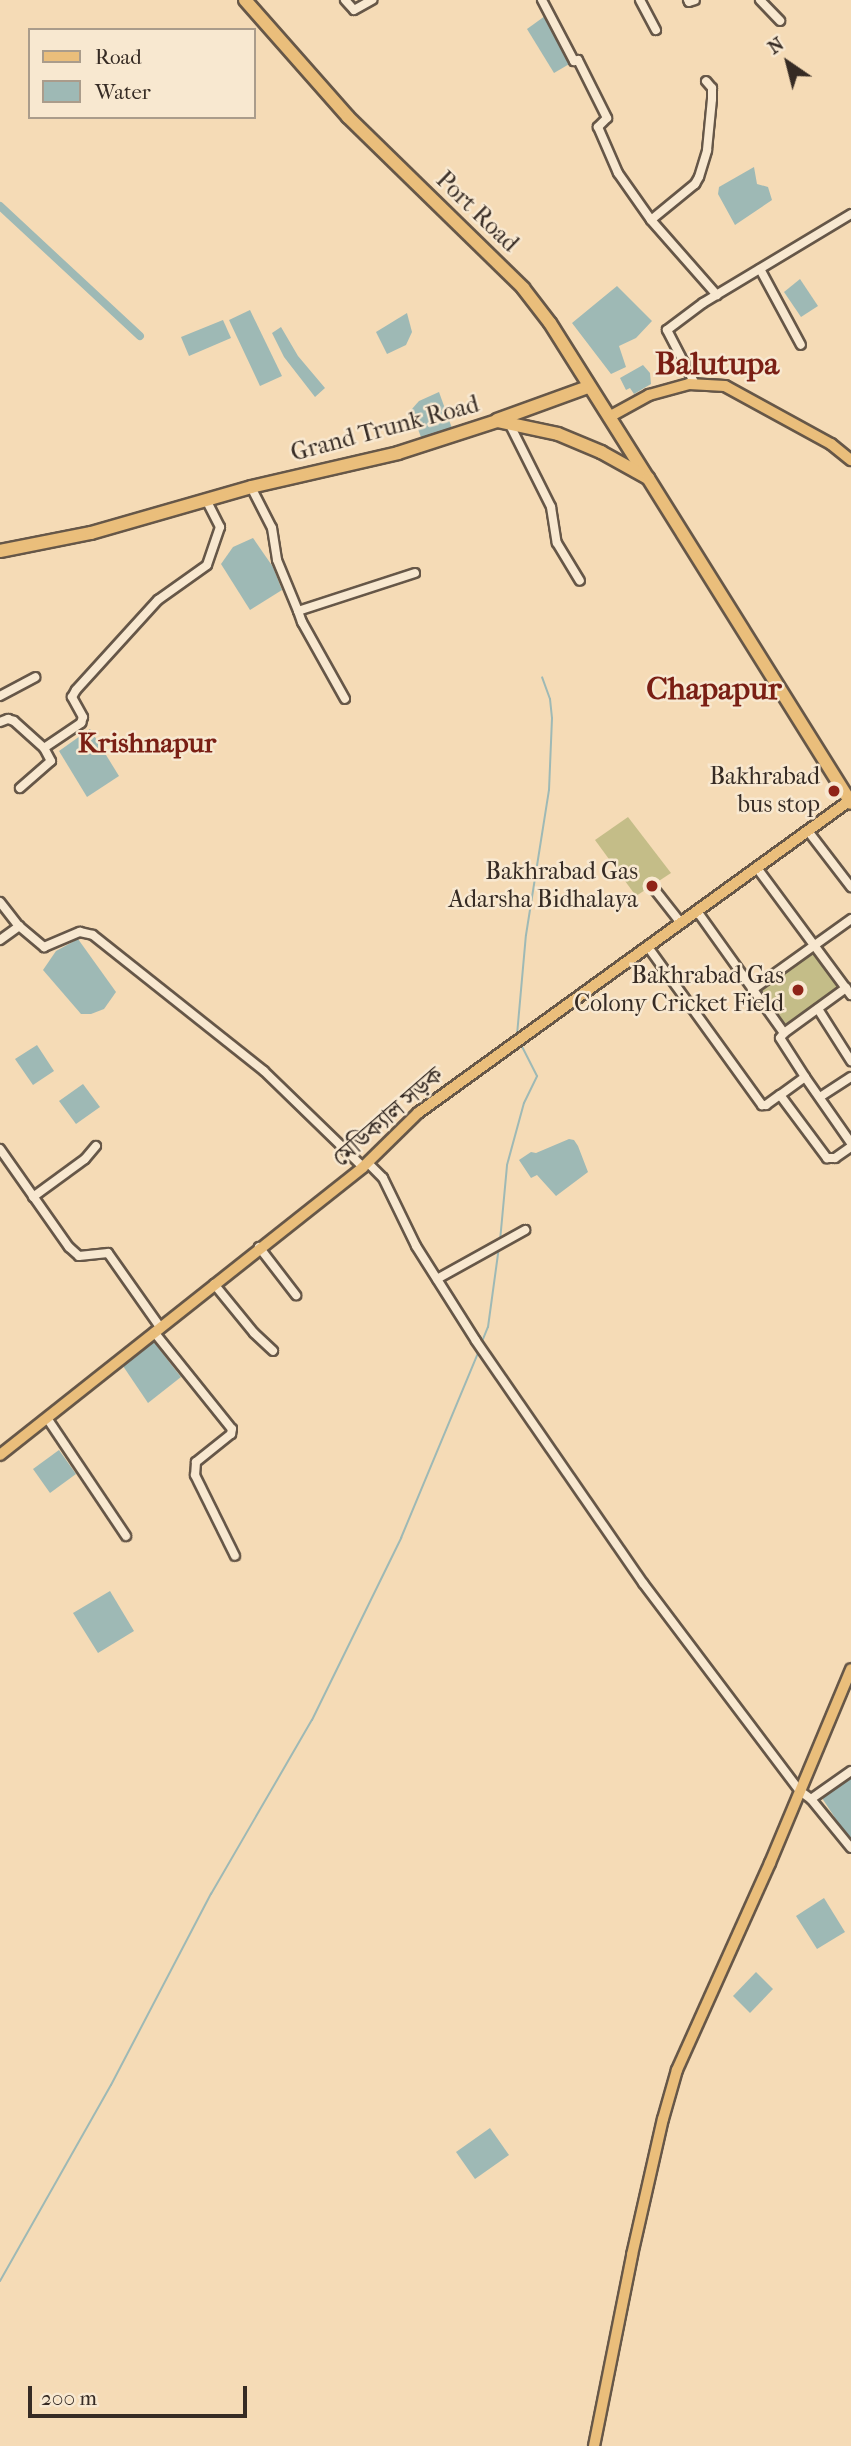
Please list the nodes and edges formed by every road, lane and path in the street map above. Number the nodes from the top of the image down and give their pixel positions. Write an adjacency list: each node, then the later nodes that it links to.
1 (245, 0): 18 (highway, Port Road)
2 (345, 0): 3 (street)
3 (372, 0)
4 (542, 0): 13 (street)
5 (640, 0): 10 (street)
6 (688, 0): 7 (street)
7 (695, 0)
8 (760, 0): 9 (street)
9 (780, 20)
10 (656, 30)
11 (706, 81): 13 (street)
12 (851, 214): 14 (street)
13 (652, 220): 15 (street)
14 (760, 269): 15 (street); 16 (street)
15 (717, 295): 17 (street)
16 (801, 345)
17 (695, 384): 19 (main road); 21 (main road)
18 (588, 387): 19 (highway, Port Road); 20 (highway)
19 (609, 417): 22 (highway, Port Road)
20 (503, 422): 22 (highway, Grand Trunk Road); 23 (highway, Grand Trunk Road); 27 (street)
21 (851, 460)
22 (648, 478): 35 (highway)
23 (251, 487): 24 (highway, Grand Trunk Road); 28 (street)
24 (207, 501): 25 (highway, Grand Trunk Road); 33 (street)
25 (0, 551)
26 (415, 573): 28 (street)
27 (580, 581)
28 (299, 611): 31 (street)
29 (35, 677): 30 (street)
30 (0, 696)
31 (345, 699)
32 (1, 718): 33 (street)
33 (44, 748): 34 (street)
34 (20, 788)
35 (850, 802): 36 (main road, মেডিক্যাল সড়ক)
36 (808, 831): 37 (main road, মেডিক্যাল সড়ক); 38 (street)
37 (757, 868): 41 (main road, মেডিক্যাল সড়ক); 46 (street)
38 (851, 887)
39 (655, 890): 43 (street)
40 (0, 902): 44 (street)
41 (697, 911): 43 (main road, মেডিক্যাল সড়ক); 48 (street)
42 (851, 919): 46 (street)
43 (681, 923): 47 (main road, মেডিক্যাল সড়ক)
44 (19, 926): 45 (street); 60 (street)
45 (0, 940)
46 (814, 946): 48 (street); 49 (street)
47 (649, 947): 55 (street); 60 (main road, মেডিক্যাল সড়ক)
48 (752, 990): 51 (street)
49 (849, 992): 50 (street)
50 (818, 1009): 51 (street); 52 (street)
51 (784, 1033): 53 (street)
52 (851, 1061)
53 (805, 1077): 55 (street); 56 (street)
54 (851, 1077): 56 (street)
55 (780, 1096): 57 (street)
56 (820, 1097): 57 (street)
57 (851, 1145)
58 (96, 1146): 61 (street)
59 (0, 1149): 61 (street)
60 (366, 1165): 63 (main road, মেডিক্যাল সড়ক); 64 (street)
61 (33, 1197): 67 (street)
62 (525, 1230): 64 (street)
63 (259, 1247): 65 (main road, মেডিক্যাল সড়ক); 66 (street)
64 (437, 1279): 75 (street)
65 (214, 1284): 67 (main road, মেডিক্যাল সড়ক); 68 (street)
66 (296, 1295)
67 (157, 1329): 69 (main road, মেডিক্যাল সড়ক); 72 (street)
68 (274, 1351)
69 (47, 1418): 70 (main road, মেডিক্যাল সড়ক); 71 (street)
70 (0, 1455)
71 (126, 1536)
72 (235, 1556)
73 (851, 1669): 75 (main road)
74 (851, 1771): 76 (street)
75 (800, 1791): 76 (street); 78 (main road)
76 (811, 1798): 77 (street)
77 (851, 1848)
78 (594, 2446)

